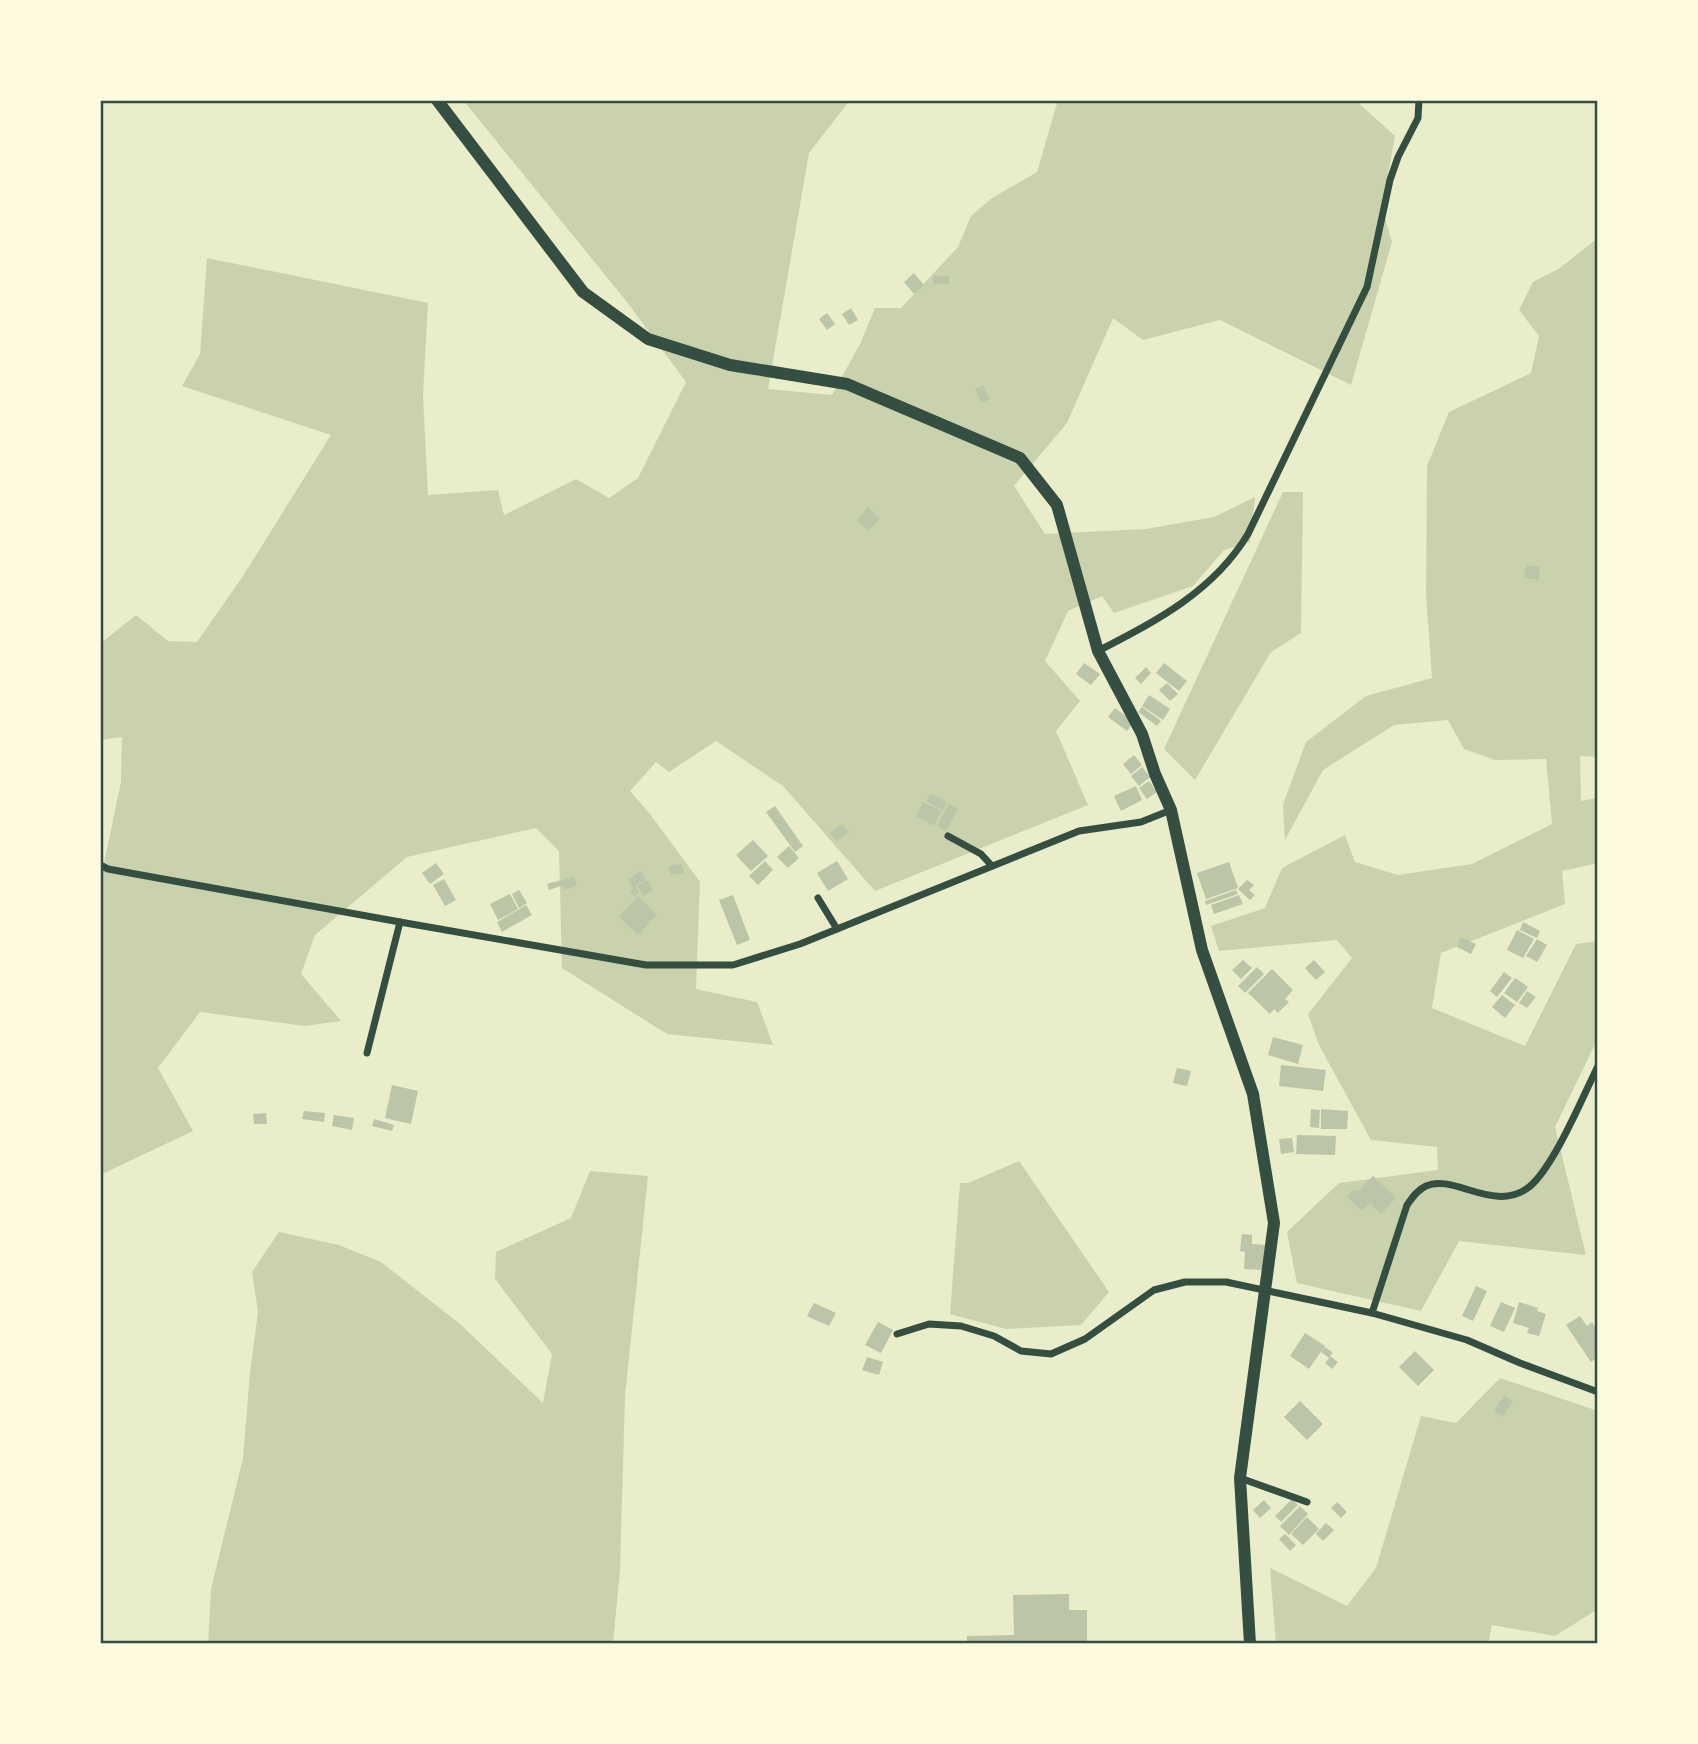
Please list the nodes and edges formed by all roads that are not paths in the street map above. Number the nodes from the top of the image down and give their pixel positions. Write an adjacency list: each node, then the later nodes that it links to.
1 (437, 100): 3 (street)
2 (1419, 100): 3 (street)
3 (1098, 651): 4 (street)
4 (1171, 810): 7 (street); 13 (street)
5 (948, 836): 7 (street)
6 (100, 865): 9 (street)
7 (992, 866): 10 (street)
8 (818, 898): 10 (street)
9 (400, 922): 10 (street); 11 (street)
10 (837, 929)
11 (367, 1053)
12 (1598, 1066): 14 (street)
13 (1264, 1289): 14 (street); 15 (street); 17 (street)
14 (1372, 1313): 16 (street)
15 (897, 1334)
16 (1598, 1392)
17 (1240, 1478): 18 (street); 19 (street)
18 (1307, 1502)
19 (1250, 1644)

